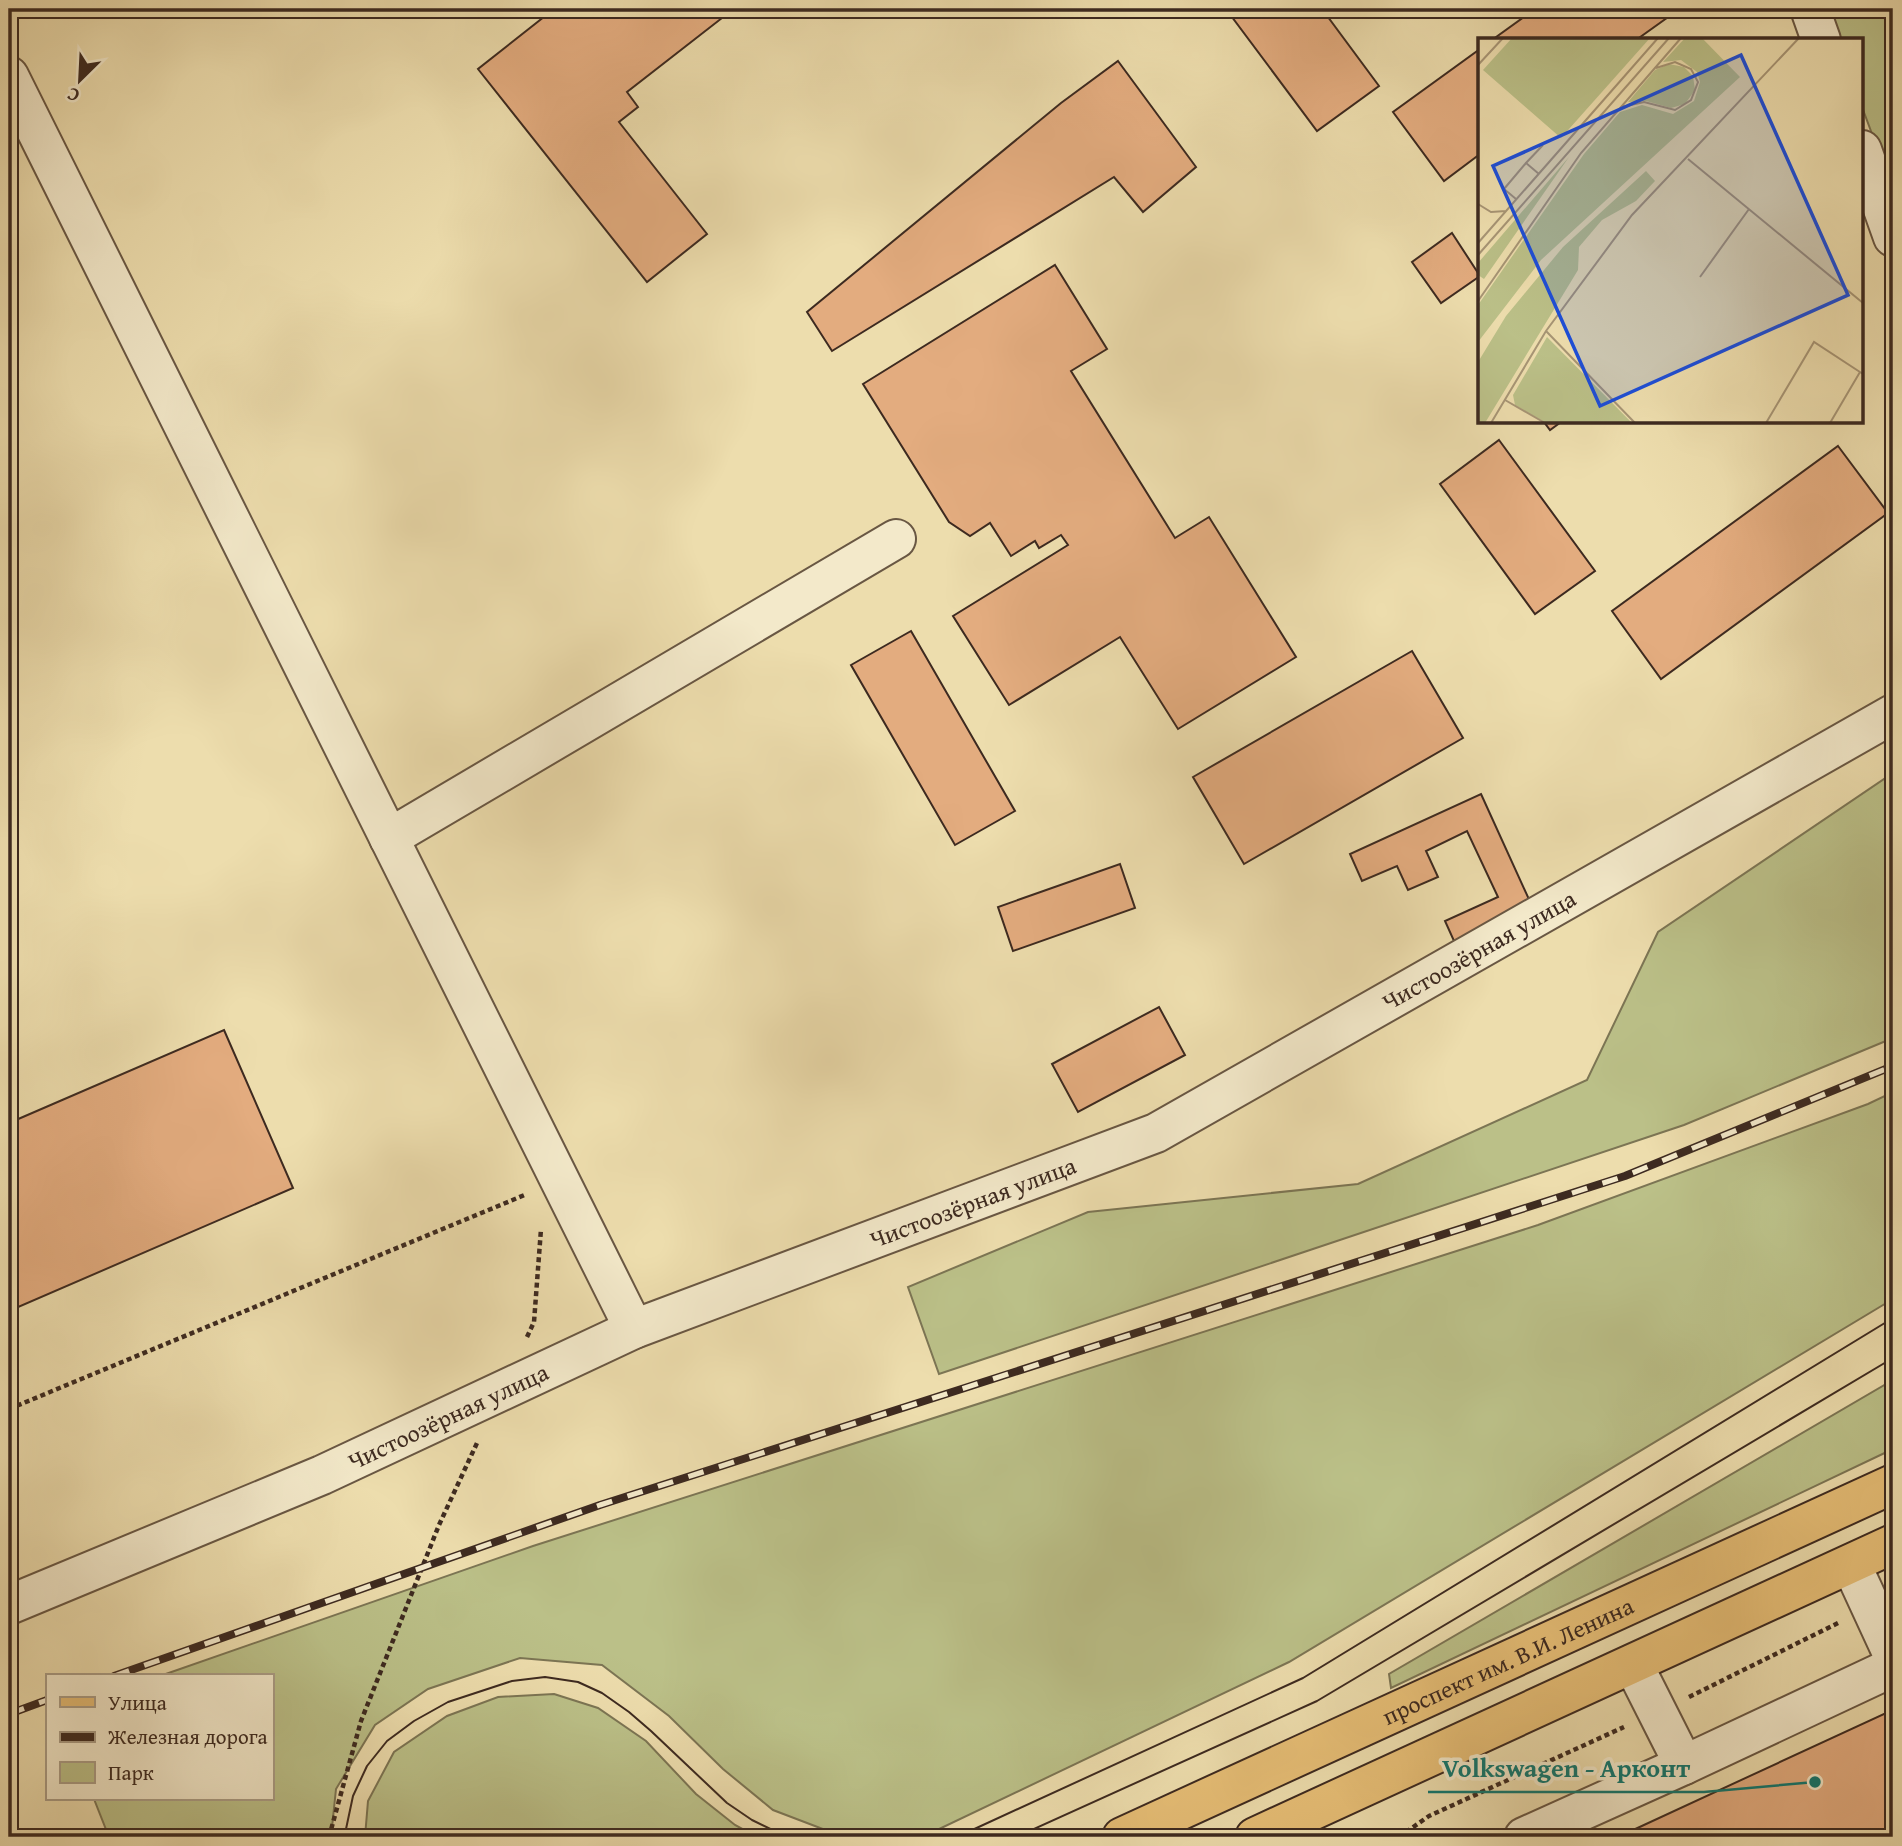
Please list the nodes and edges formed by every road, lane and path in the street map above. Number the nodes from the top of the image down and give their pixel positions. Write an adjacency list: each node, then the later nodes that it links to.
1 (1810, 9): 2 (street)
2 (1820, 38)
3 (9, 76): 8 (street)
4 (1864, 156): 5 (street)
5 (1893, 237)
6 (895, 539): 8 (street)
7 (1893, 714): 11 (street, Чистоозёрная улица)
8 (389, 838): 11 (street)
9 (531, 1192): 13 (path)
10 (541, 1227): 12 (path)
11 (634, 1329): 12 (street, Чистоозёрная улица)
12 (502, 1391): 17 (street, Чистоозёрная улица); 22 (path)
13 (9, 1409)
14 (1893, 1484): 23 (main road, проспект им. В.И. Ленина)
15 (1893, 1544): 16 (main road)
16 (1851, 1564): 18 (street); 19 (main road)
17 (9, 1605)
18 (1893, 1655)
19 (1633, 1664): 21 (street); 24 (main road)
20 (1893, 1667): 21 (street)
21 (1684, 1765): 25 (street)
22 (329, 1837)
23 (1122, 1837)
24 (1255, 1837)
25 (1524, 1837)

